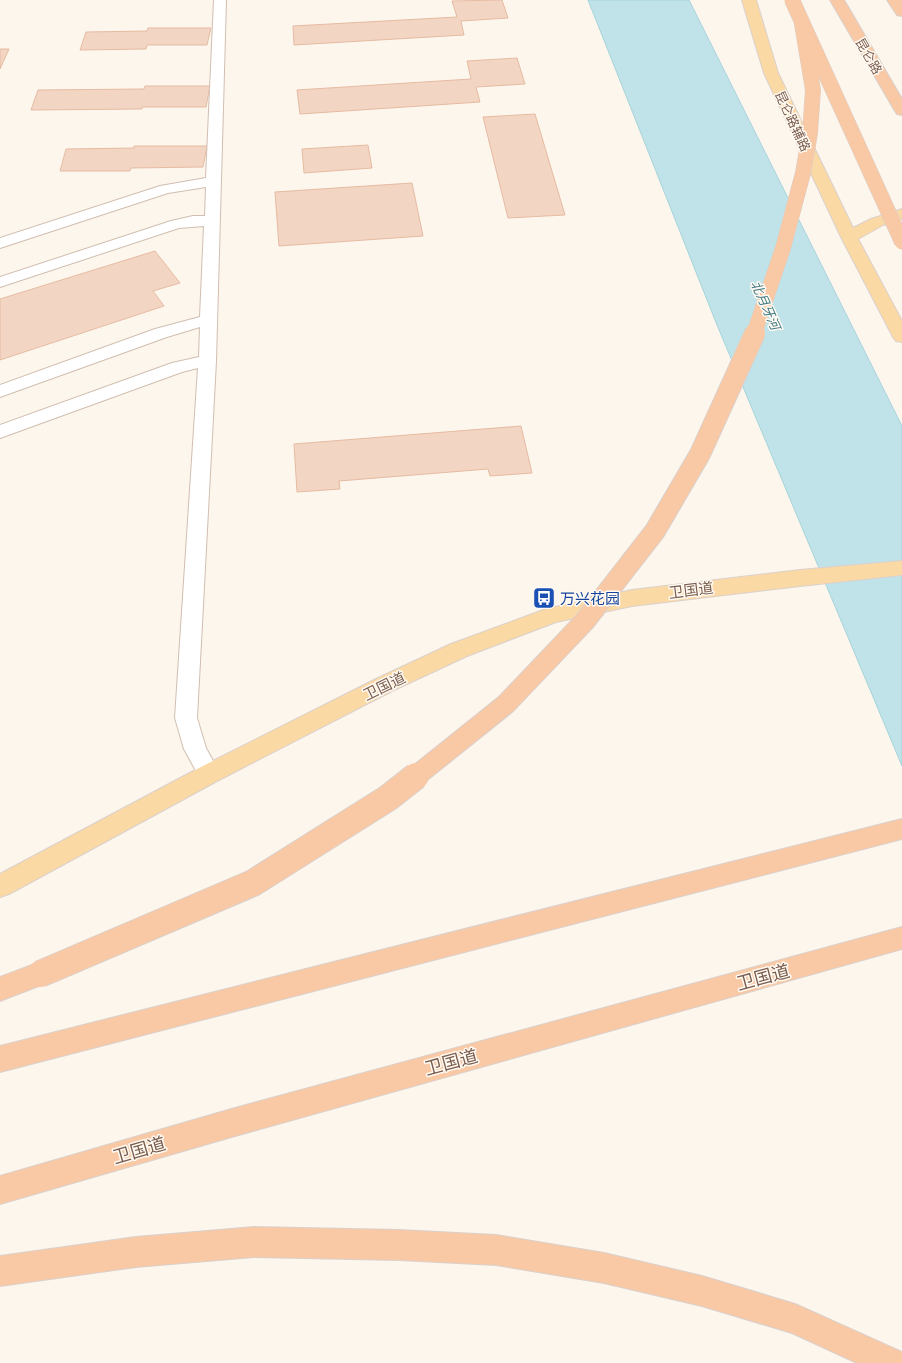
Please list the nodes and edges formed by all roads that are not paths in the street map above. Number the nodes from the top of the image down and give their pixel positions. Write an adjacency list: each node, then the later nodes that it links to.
1 (220, 0): 9 (lane)
2 (749, 0): 12 (main road, 昆仑路辅路)
3 (792, 0): 7 (highway, bridge)
4 (837, 0): 8 (highway, 昆仑路)
5 (894, 0): 6 (highway)
6 (902, 12)
7 (802, 24): 13 (highway, bridge); 26 (highway, bridge)
8 (902, 111)
9 (213, 180): 11 (lane); 14 (lane)
10 (902, 214): 12 (main road)
11 (212, 221): 15 (lane); 16 (lane)
12 (849, 237): 17 (main road, 昆仑路辅路)
13 (902, 242)
14 (0, 243)
15 (0, 282)
16 (208, 320): 18 (lane); 19 (lane)
17 (902, 337)
18 (207, 361): 20 (lane); 22 (lane)
19 (0, 391)
20 (0, 432)
21 (902, 568): 22 (main road, 卫国道)
22 (209, 774): 24 (main road, 卫国道)
23 (902, 829): 27 (highway)
24 (0, 886)
25 (902, 938): 28 (highway, 卫国道)
26 (0, 989)
27 (0, 1059)
28 (0, 1190)
29 (0, 1271): 30 (highway)
30 (892, 1363)

